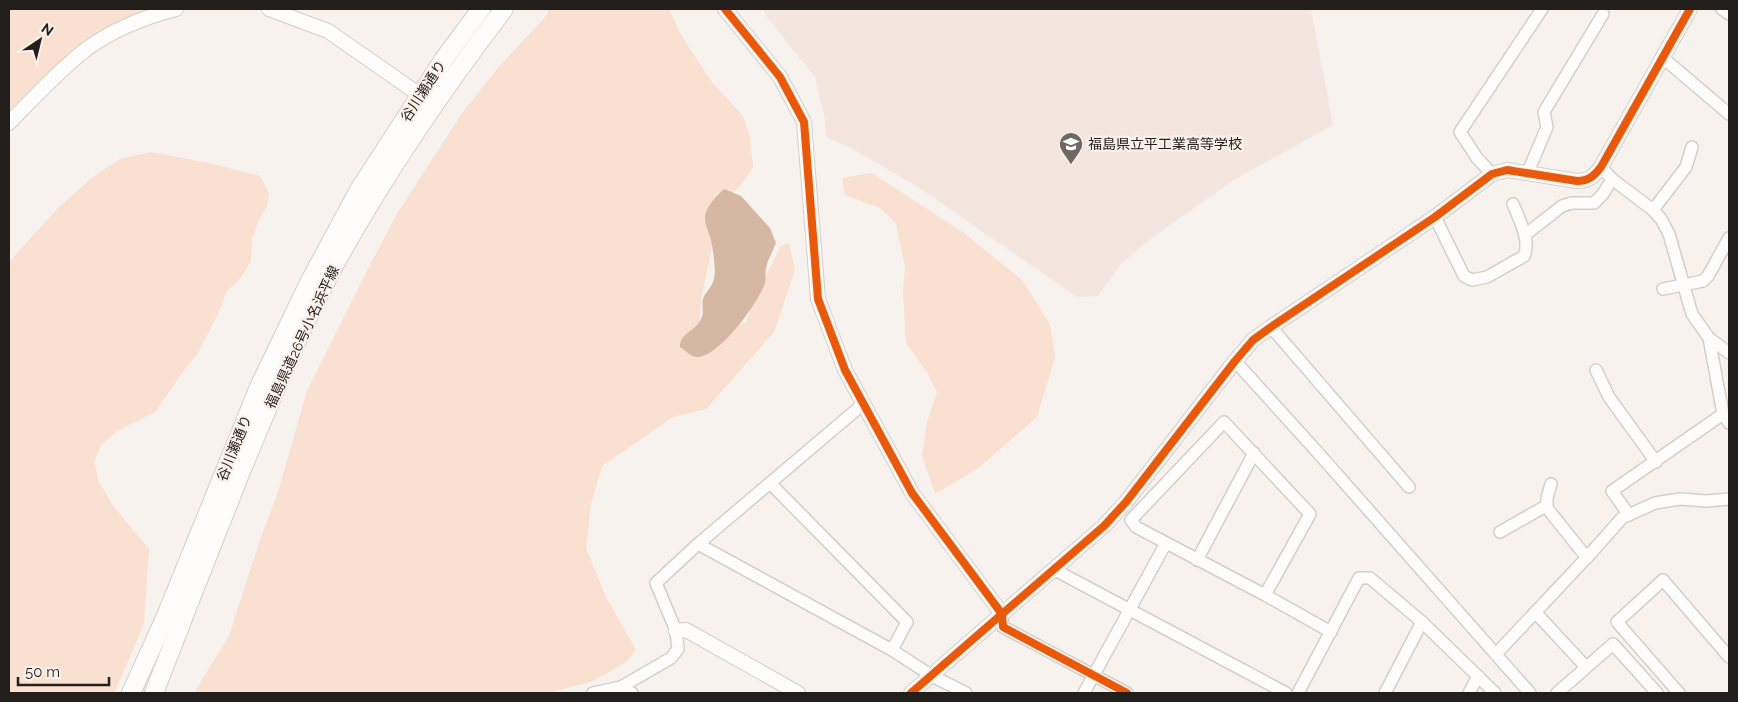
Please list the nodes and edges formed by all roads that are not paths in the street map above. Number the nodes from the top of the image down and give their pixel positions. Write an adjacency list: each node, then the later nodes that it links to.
1 (176, 9): 14 (street)
2 (269, 9): 12 (street)
3 (481, 9): 12 (main road, 谷川瀬通り)
4 (504, 9): 12 (main road, 福島県道26号小名浜平線)
5 (725, 9): 32 (street)
6 (1542, 9): 18 (street)
7 (1690, 9): 11 (street)
8 (1722, 9): 10 (street)
9 (1603, 14): 17 (street)
10 (1729, 14)
11 (1662, 57): 13 (street); 16 (street)
12 (427, 100): 63 (main road, 谷川瀬通り); 64 (main road, 福島県道26号小名浜平線)
13 (1729, 114)
14 (9, 123)
15 (1692, 148): 21 (street)
16 (1601, 167): 17 (street); 19 (street)
17 (1528, 172): 18 (street)
18 (1492, 174): 22 (street)
19 (1612, 179): 21 (street); 23 (street)
20 (1513, 204): 23 (street)
21 (1652, 210): 25 (street)
22 (1435, 217): 23 (street); 27 (street)
23 (1525, 235)
24 (1729, 238): 25 (street)
25 (1684, 286): 26 (street); 28 (street)
26 (1663, 290)
27 (1271, 326): 30 (street); 38 (street)
28 (1708, 338): 29 (street); 33 (street)
29 (1729, 353)
30 (1235, 361): 47 (street); 56 (street)
31 (1596, 370): 35 (street)
32 (862, 405): 36 (street); 51 (street)
33 (1726, 418): 35 (street)
34 (1254, 453): 43 (street); 46 (street); 48 (street)
35 (1656, 462): 41 (street)
36 (770, 483): 44 (street); 55 (street)
37 (1551, 484): 40 (street)
38 (1410, 487)
39 (1729, 499): 41 (street)
40 (1547, 508): 42 (street); 45 (street)
41 (1629, 515): 45 (street)
42 (1500, 532)
43 (1166, 543): 46 (street); 49 (street)
44 (698, 544): 53 (street); 55 (street)
45 (1587, 558): 50 (street)
46 (1197, 560): 48 (street)
47 (1055, 570): 49 (street); 51 (street)
48 (1265, 595): 54 (street)
49 (1130, 610): 60 (street); 72 (street)
50 (1535, 612): 56 (street); 58 (street)
51 (1002, 614): 59 (street); 60 (street)
52 (1422, 622): 54 (street); 61 (street); 74 (street)
53 (676, 631): 62 (street); 67 (street)
54 (1331, 632): 73 (street)
55 (892, 650): 59 (street)
56 (1496, 654): 77 (street)
57 (1729, 657): 80 (street)
58 (1586, 667): 78 (street); 79 (street)
59 (932, 676): 68 (street); 69 (street)
60 (1094, 676): 70 (street); 71 (street)
61 (1478, 676): 75 (street); 76 (street)
62 (621, 687): 65 (street); 66 (street)
63 (131, 693)
64 (154, 693)
65 (593, 693)
66 (632, 693)
67 (798, 693)
68 (912, 693)
69 (966, 693)
70 (1084, 693)
71 (1127, 693)
72 (1286, 693)
73 (1298, 693)
74 (1385, 693)
75 (1469, 693)
76 (1495, 693)
77 (1530, 693)
78 (1557, 693)
79 (1657, 693)
80 (1679, 693)

